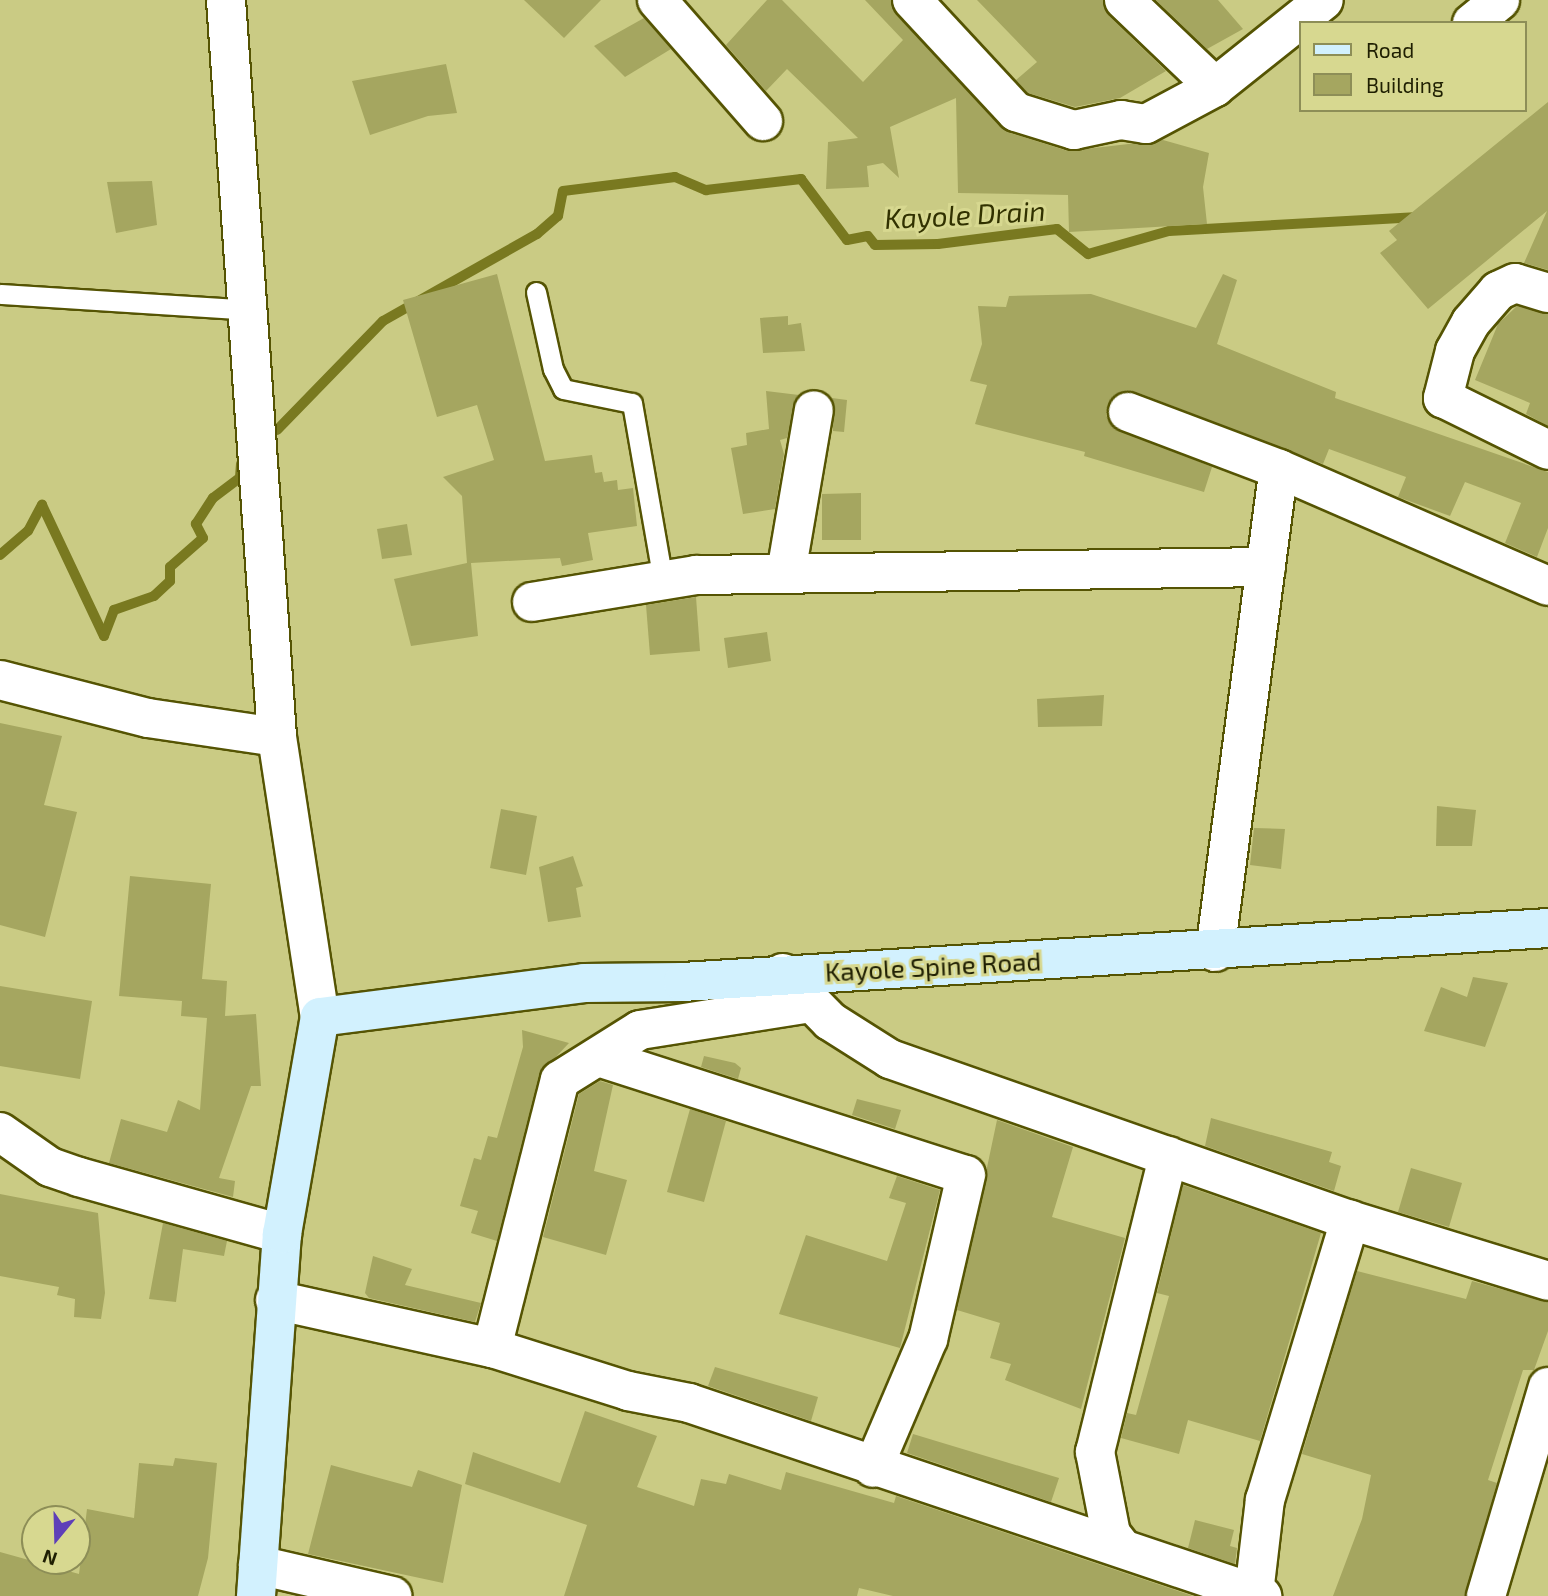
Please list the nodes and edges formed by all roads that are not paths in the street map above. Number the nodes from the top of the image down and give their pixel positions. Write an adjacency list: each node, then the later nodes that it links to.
1 (226, 0): 13 (street)
2 (657, 0): 9 (street)
3 (912, 0): 8 (street)
4 (1124, 0): 8 (street)
5 (1324, 0): 8 (street)
6 (1500, 0): 7 (street)
7 (1474, 21)
8 (1214, 87)
9 (763, 121)
10 (536, 292): 20 (lane)
11 (1548, 293): 16 (street)
12 (0, 294): 13 (lane)
13 (251, 310): 24 (street)
14 (814, 410): 19 (street)
15 (1128, 412): 17 (street)
16 (1548, 450)
17 (1279, 469): 18 (street); 21 (street)
18 (1266, 567): 19 (street); 26 (street)
19 (786, 573): 20 (street)
20 (663, 581): 22 (street)
21 (1548, 586)
22 (532, 602)
23 (0, 680): 24 (street)
24 (277, 737): 29 (street)
25 (1548, 928): 26 (main road, Kayole Spine Road)
26 (1215, 952): 27 (main road, Kayole Spine Road)
27 (783, 973): 28 (street); 29 (main road, Kayole Spine Road)
28 (811, 1003): 30 (street); 32 (street)
29 (320, 1017): 34 (main road)
30 (597, 1057): 37 (street); 39 (street)
31 (0, 1132): 34 (street)
32 (1168, 1156): 33 (street); 40 (street)
33 (1350, 1220): 35 (street); 42 (street)
34 (282, 1234): 36 (main road)
35 (1548, 1281)
36 (275, 1300): 37 (street); 41 (main road)
37 (492, 1348): 39 (street)
38 (1548, 1387): 44 (street)
39 (873, 1468): 40 (street)
40 (1122, 1548): 42 (street)
41 (257, 1581): 43 (street)
42 (1258, 1595)
43 (392, 1596)
44 (1486, 1596)

